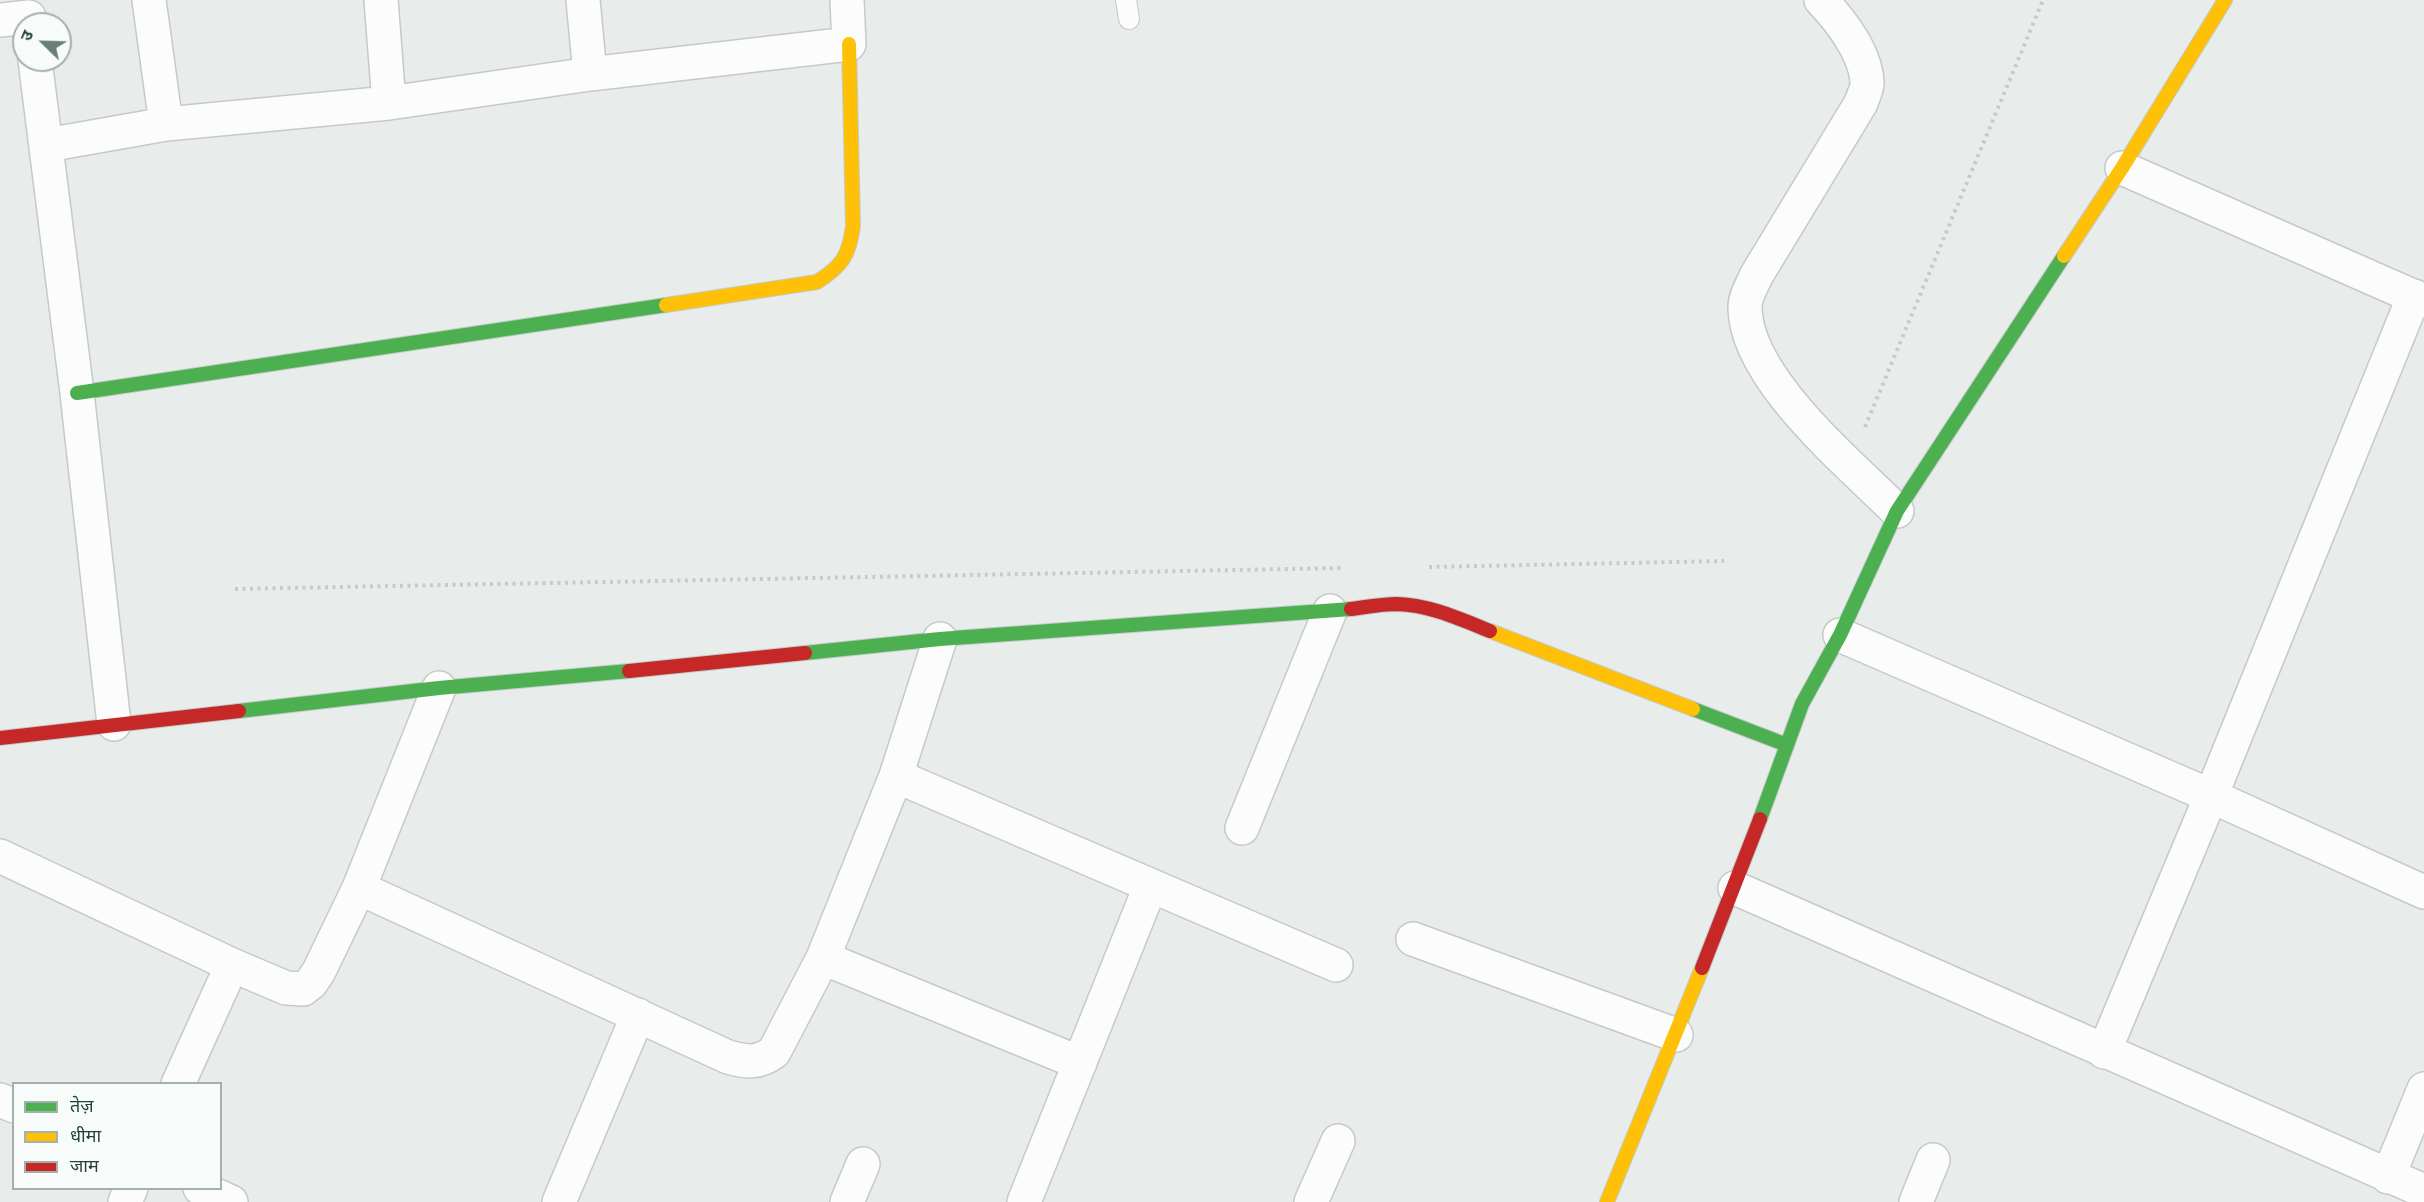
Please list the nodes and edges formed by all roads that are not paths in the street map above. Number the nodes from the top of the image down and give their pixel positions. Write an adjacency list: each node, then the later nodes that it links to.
1 (149, 0): 11 (street)
2 (381, 0): 10 (street)
3 (583, 0): 9 (street)
4 (847, 0): 7 (street)
5 (1821, 0): 16 (street)
6 (2225, 0): 13 (street)
7 (849, 44): 9 (street); 15 (street)
8 (37, 72): 12 (street)
9 (590, 74): 10 (street)
10 (390, 103): 11 (street)
11 (166, 124): 12 (street)
12 (47, 145): 15 (street)
13 (2122, 168): 14 (street); 16 (street)
14 (2419, 298): 25 (street)
15 (77, 393): 21 (street)
16 (1897, 511): 18 (street)
17 (1330, 611): 19 (street); 23 (street); 26 (street)
18 (1840, 635): 23 (street); 25 (street)
19 (940, 639): 20 (street); 24 (street)
20 (439, 688): 21 (street); 29 (street)
21 (114, 724): 22 (street)
22 (0, 738)
23 (1787, 745): 30 (street)
24 (896, 776): 28 (street); 33 (street)
25 (2211, 796): 31 (street); 38 (street)
26 (1242, 828)
27 (0, 856): 34 (street)
28 (1150, 887): 35 (street); 39 (street)
29 (359, 888): 34 (street); 36 (street)
30 (1735, 888): 37 (street); 38 (street)
31 (2424, 892)
32 (1413, 939): 37 (street)
33 (823, 958): 36 (street); 39 (street)
34 (232, 965): 40 (street)
35 (1336, 965)
36 (638, 1015): 48 (street)
37 (1676, 1035): 53 (street)
38 (2104, 1052): 45 (street)
39 (1080, 1064): 51 (street)
40 (178, 1082)
41 (2424, 1089): 45 (street)
42 (1338, 1141): 52 (street)
43 (1933, 1160): 54 (street)
44 (863, 1164): 50 (street)
45 (2388, 1177): 47 (street)
46 (204, 1190): 49 (street)
47 (2424, 1191)
48 (567, 1200)
49 (231, 1202)
50 (847, 1202)
51 (1024, 1202)
52 (1311, 1202)
53 (1607, 1202)
54 (1916, 1202)

